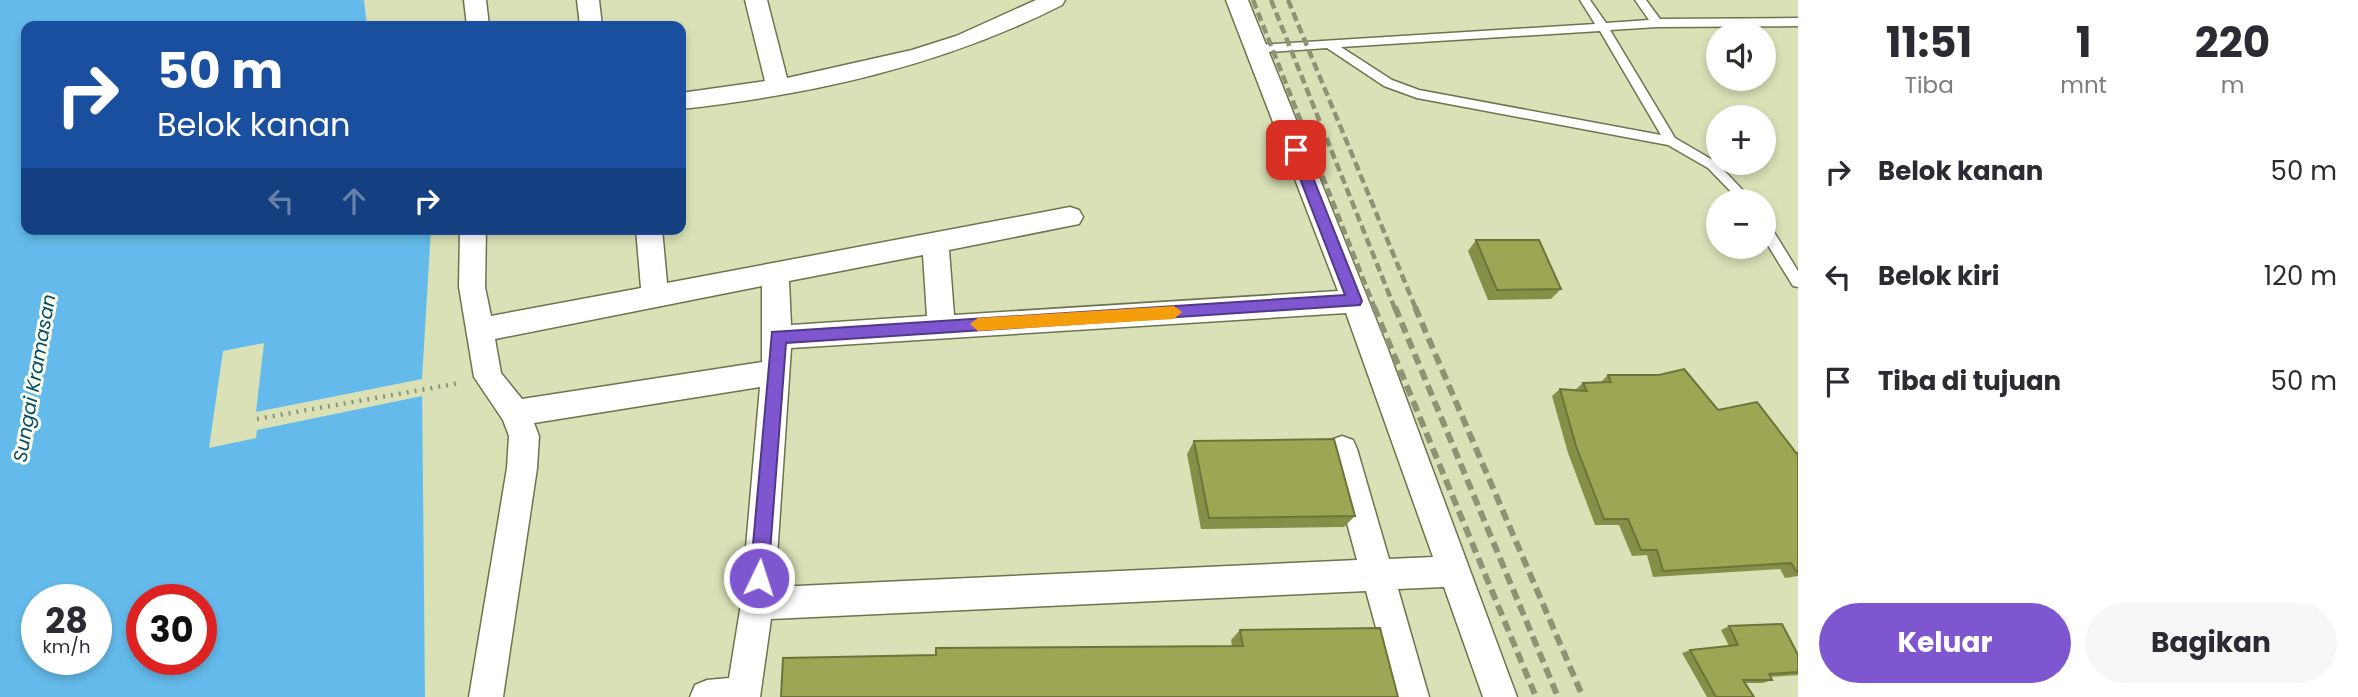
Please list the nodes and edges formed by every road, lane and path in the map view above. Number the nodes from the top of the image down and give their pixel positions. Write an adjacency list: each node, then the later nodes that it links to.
1 (475, 0): 8 (street)
2 (588, 0): 9 (street)
3 (756, 0): 15 (street)
4 (1054, 0): 15 (street)
5 (1237, 0): 14 (street)
6 (1585, 0): 12 (lane)
7 (1640, 0): 11 (lane)
8 (477, 21)
9 (590, 21)
10 (1798, 22): 11 (lane)
11 (1657, 23): 12 (lane)
12 (1603, 27): 13 (lane); 17 (lane)
13 (1331, 46): 14 (lane); 17 (lane)
14 (1256, 49): 27 (street)
15 (778, 89): 16 (street)
16 (686, 100)
17 (1671, 141): 18 (lane)
18 (1735, 189)
19 (1069, 217): 22 (street)
20 (473, 235): 29 (street)
21 (650, 235): 26 (street)
22 (935, 243): 24 (street); 28 (street)
23 (1776, 248): 25 (lane)
24 (775, 273): 26 (street); 30 (street)
25 (1798, 282)
26 (655, 298): 29 (street)
27 (1354, 301): 28 (street); 36 (street)
28 (941, 327): 30 (street)
29 (480, 330): 32 (street)
30 (778, 337): 31 (street)
31 (775, 372): 33 (street); 38 (street)
32 (488, 377): 33 (street); 34 (path)
33 (515, 413): 40 (street)
34 (257, 419)
35 (1342, 449): 37 (street)
36 (1455, 571): 37 (street); 43 (street)
37 (1377, 574): 38 (street); 42 (street)
38 (757, 604): 39 (street)
39 (743, 696): 41 (street)
40 (486, 697)
41 (706, 697)
42 (1412, 697)
43 (1500, 697)

